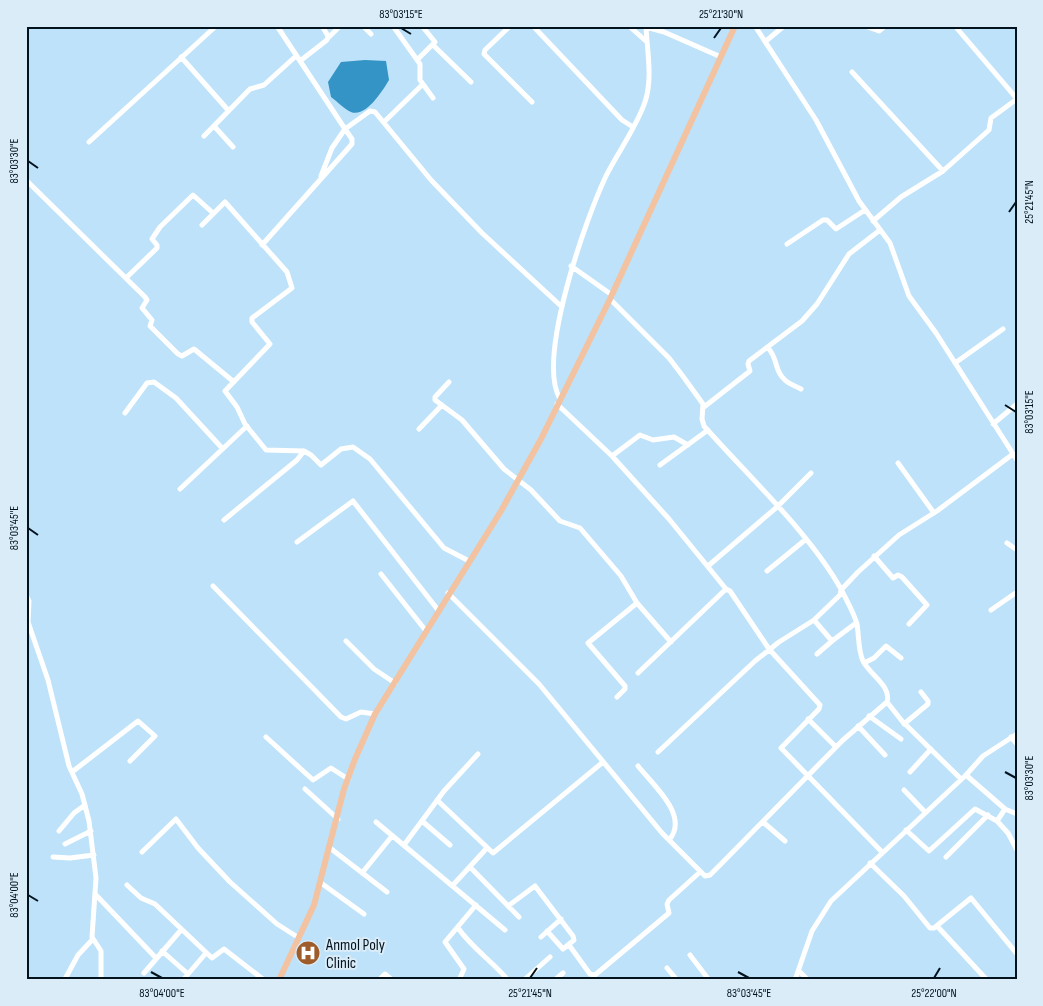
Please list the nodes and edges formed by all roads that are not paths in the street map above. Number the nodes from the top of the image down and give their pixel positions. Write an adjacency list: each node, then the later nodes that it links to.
1 (216, 26): 24 (street)
2 (277, 26): 23 (street)
3 (322, 26): 19 (street)
4 (340, 26): 19 (street)
5 (363, 26): 18 (street)
6 (393, 26): 26 (street)
7 (422, 26): 22 (street)
8 (510, 26): 32 (street)
9 (629, 26): 21 (street)
10 (735, 26): 25 (main road)
11 (755, 26): 20 (street)
12 (784, 26): 20 (street)
13 (865, 26): 14 (street)
14 (885, 26)
15 (955, 26): 41 (street)
16 (646, 27): 21 (street); 25 (street)
17 (537, 28): 36 (street)
18 (371, 34)
19 (328, 38): 27 (street)
20 (766, 41): 44 (street)
21 (647, 42): 36 (street)
22 (433, 45): 26 (street); 29 (street)
23 (296, 56): 27 (street); 33 (street)
24 (181, 57): 33 (street); 39 (street)
25 (721, 57): 53 (main road)
26 (417, 60): 30 (street)
27 (300, 61): 37 (street)
28 (852, 72): 41 (street)
29 (472, 82)
30 (422, 85): 31 (street); 34 (street)
31 (433, 98)
32 (532, 102)
33 (228, 110): 35 (street)
34 (384, 122): 37 (street); 54 (street)
35 (214, 126): 38 (street); 40 (street)
36 (632, 127): 51 (street)
37 (345, 129): 42 (street); 42 (street)
38 (204, 136)
39 (89, 142)
40 (233, 147)
41 (942, 171): 46 (street)
42 (321, 176): 50 (street)
43 (26, 180): 52 (street)
44 (865, 210): 46 (street); 49 (street)
45 (213, 213): 47 (street); 50 (street); 52 (street)
46 (873, 221): 48 (street)
47 (202, 225)
48 (880, 230): 56 (street); 57 (street)
49 (787, 244)
50 (262, 245): 58 (street)
51 (571, 266): 53 (street); 54 (street)
52 (126, 278): 58 (street)
53 (611, 297): 61 (main road); 64 (street)
54 (562, 307): 61 (street)
55 (1003, 329): 57 (street)
56 (768, 348): 60 (street); 64 (street)
57 (955, 363): 66 (street)
58 (234, 382): 67 (street)
59 (449, 382): 63 (street)
60 (801, 389)
61 (559, 402): 74 (street); 79 (main road)
62 (1017, 404): 66 (street)
63 (442, 405): 68 (street); 79 (street)
64 (704, 407): 69 (street)
65 (125, 413): 71 (street)
66 (993, 424): 73 (street)
67 (247, 426): 71 (street); 72 (street)
68 (419, 428)
69 (708, 430): 70 (street); 81 (street)
70 (688, 445): 74 (street); 77 (street)
71 (222, 448): 80 (street)
72 (304, 452): 83 (street); 89 (street)
73 (1013, 454): 75 (street); 82 (street)
74 (612, 456): 90 (street)
75 (1017, 460)
76 (898, 463): 82 (street)
77 (660, 466)
78 (811, 473): 81 (street)
79 (518, 480): 89 (main road); 99 (street)
80 (180, 489)
81 (777, 507): 84 (street); 90 (street)
82 (934, 513): 88 (street)
83 (224, 520)
84 (805, 540): 91 (street); 95 (street)
85 (297, 542): 100 (street)
86 (1007, 543): 87 (street)
87 (1017, 550)
88 (874, 556): 95 (street); 104 (street)
89 (469, 561): 97 (main road)
90 (708, 566): 94 (street)
91 (767, 571)
92 (381, 574): 105 (street)
93 (213, 586): 118 (street)
94 (726, 589): 108 (street); 109 (street)
95 (841, 590): 102 (street); 103 (street)
96 (1017, 592): 101 (street)
97 (448, 593): 100 (main road); 134 (street)
98 (26, 595): 136 (street)
99 (637, 603): 108 (street); 116 (street)
100 (438, 610): 105 (main road)
101 (991, 610)
102 (814, 620): 107 (street); 109 (street)
103 (856, 623): 107 (street); 112 (street)
104 (909, 624)
105 (426, 631): 114 (main road)
106 (346, 641): 114 (street)
107 (832, 641): 110 (street)
108 (671, 642): 113 (street)
109 (770, 650): 120 (street); 130 (street)
110 (817, 654)
111 (901, 658): 112 (street)
112 (864, 663): 117 (street)
113 (638, 673)
114 (395, 683): 118 (main road)
115 (921, 692): 121 (street)
116 (617, 697)
117 (887, 702): 119 (street); 121 (street)
118 (375, 714): 140 (main road)
119 (869, 716): 122 (street); 126 (street)
120 (808, 720): 128 (street); 138 (street)
121 (904, 724): 129 (street)
122 (858, 726): 128 (street); 132 (street)
123 (1017, 734): 125 (street)
124 (266, 737): 140 (street)
125 (1011, 738): 127 (street); 139 (street)
126 (901, 739)
127 (1017, 744)
128 (836, 747): 138 (street)
129 (931, 749): 137 (street); 139 (street)
130 (658, 752)
131 (478, 754): 143 (street)
132 (885, 754)
133 (130, 761): 136 (street)
134 (603, 762): 158 (street); 164 (street)
135 (638, 766): 158 (street)
136 (72, 772): 144 (street)
137 (910, 772)
138 (808, 776): 153 (street); 167 (street)
139 (964, 777): 145 (street); 146 (street)
140 (348, 779): 149 (main road)
141 (305, 790): 149 (street)
142 (904, 790): 146 (street)
143 (437, 800): 151 (street); 164 (street)
144 (85, 806): 155 (street); 156 (street)
145 (1004, 809): 147 (street); 150 (street)
146 (925, 812): 154 (street)
147 (1017, 814)
148 (988, 815): 150 (street); 154 (street); 170 (street)
149 (338, 819): 163 (main road)
150 (997, 820): 165 (street)
151 (422, 821): 161 (street); 162 (street)
152 (376, 822): 157 (street)
153 (763, 822): 159 (street); 173 (street)
154 (906, 830): 167 (street)
155 (59, 831)
156 (91, 831): 160 (street); 168 (street)
157 (392, 836): 162 (street); 174 (street)
158 (669, 840): 173 (street)
159 (785, 841)
160 (65, 844)
161 (450, 844)
162 (404, 845): 177 (street)
163 (330, 848): 174 (street); 175 (main road)
164 (486, 849): 172 (street)
165 (1017, 850)
166 (142, 852): 191 (street)
167 (882, 852): 171 (street)
168 (94, 855): 169 (street); 179 (street)
169 (53, 857)
170 (946, 857)
171 (870, 863): 185 (street); 201 (street)
172 (470, 866): 177 (street); 181 (street)
173 (700, 872): 193 (street)
174 (362, 873): 178 (street)
175 (321, 883): 182 (street); 191 (main road)
176 (127, 885): 187 (street)
177 (453, 885): 180 (street)
178 (387, 892)
179 (96, 895): 192 (street); 199 (street)
180 (476, 905): 186 (street); 188 (street)
181 (508, 906): 183 (street); 184 (street)
182 (364, 914)
183 (519, 917)
184 (561, 919): 189 (street); 193 (street)
185 (937, 926): 196 (street); 220 (street)
186 (458, 928): 212 (street); 213 (street)
187 (181, 930): 194 (street); 195 (street)
188 (505, 930)
189 (547, 931): 190 (street); 193 (street)
190 (541, 937)
191 (299, 938): 206 (main road)
192 (92, 940): 205 (street); 207 (street)
193 (569, 944)
194 (162, 951): 199 (street); 204 (street)
195 (206, 953): 204 (street); 209 (street)
196 (1017, 954)
197 (690, 955): 217 (street)
198 (550, 957): 214 (street)
199 (156, 958): 202 (street)
200 (667, 968): 216 (street)
201 (799, 971): 218 (street); 219 (street)
202 (144, 973)
203 (563, 973): 215 (street)
204 (188, 974): 208 (street)
205 (65, 979)
206 (281, 979)
207 (101, 980)
208 (183, 980)
209 (264, 980)
210 (379, 980): 211 (street)
211 (392, 980)
212 (459, 980)
213 (508, 980)
214 (524, 980)
215 (555, 980)
216 (677, 980)
217 (709, 980)
218 (795, 980)
219 (808, 980)
220 (987, 980)

